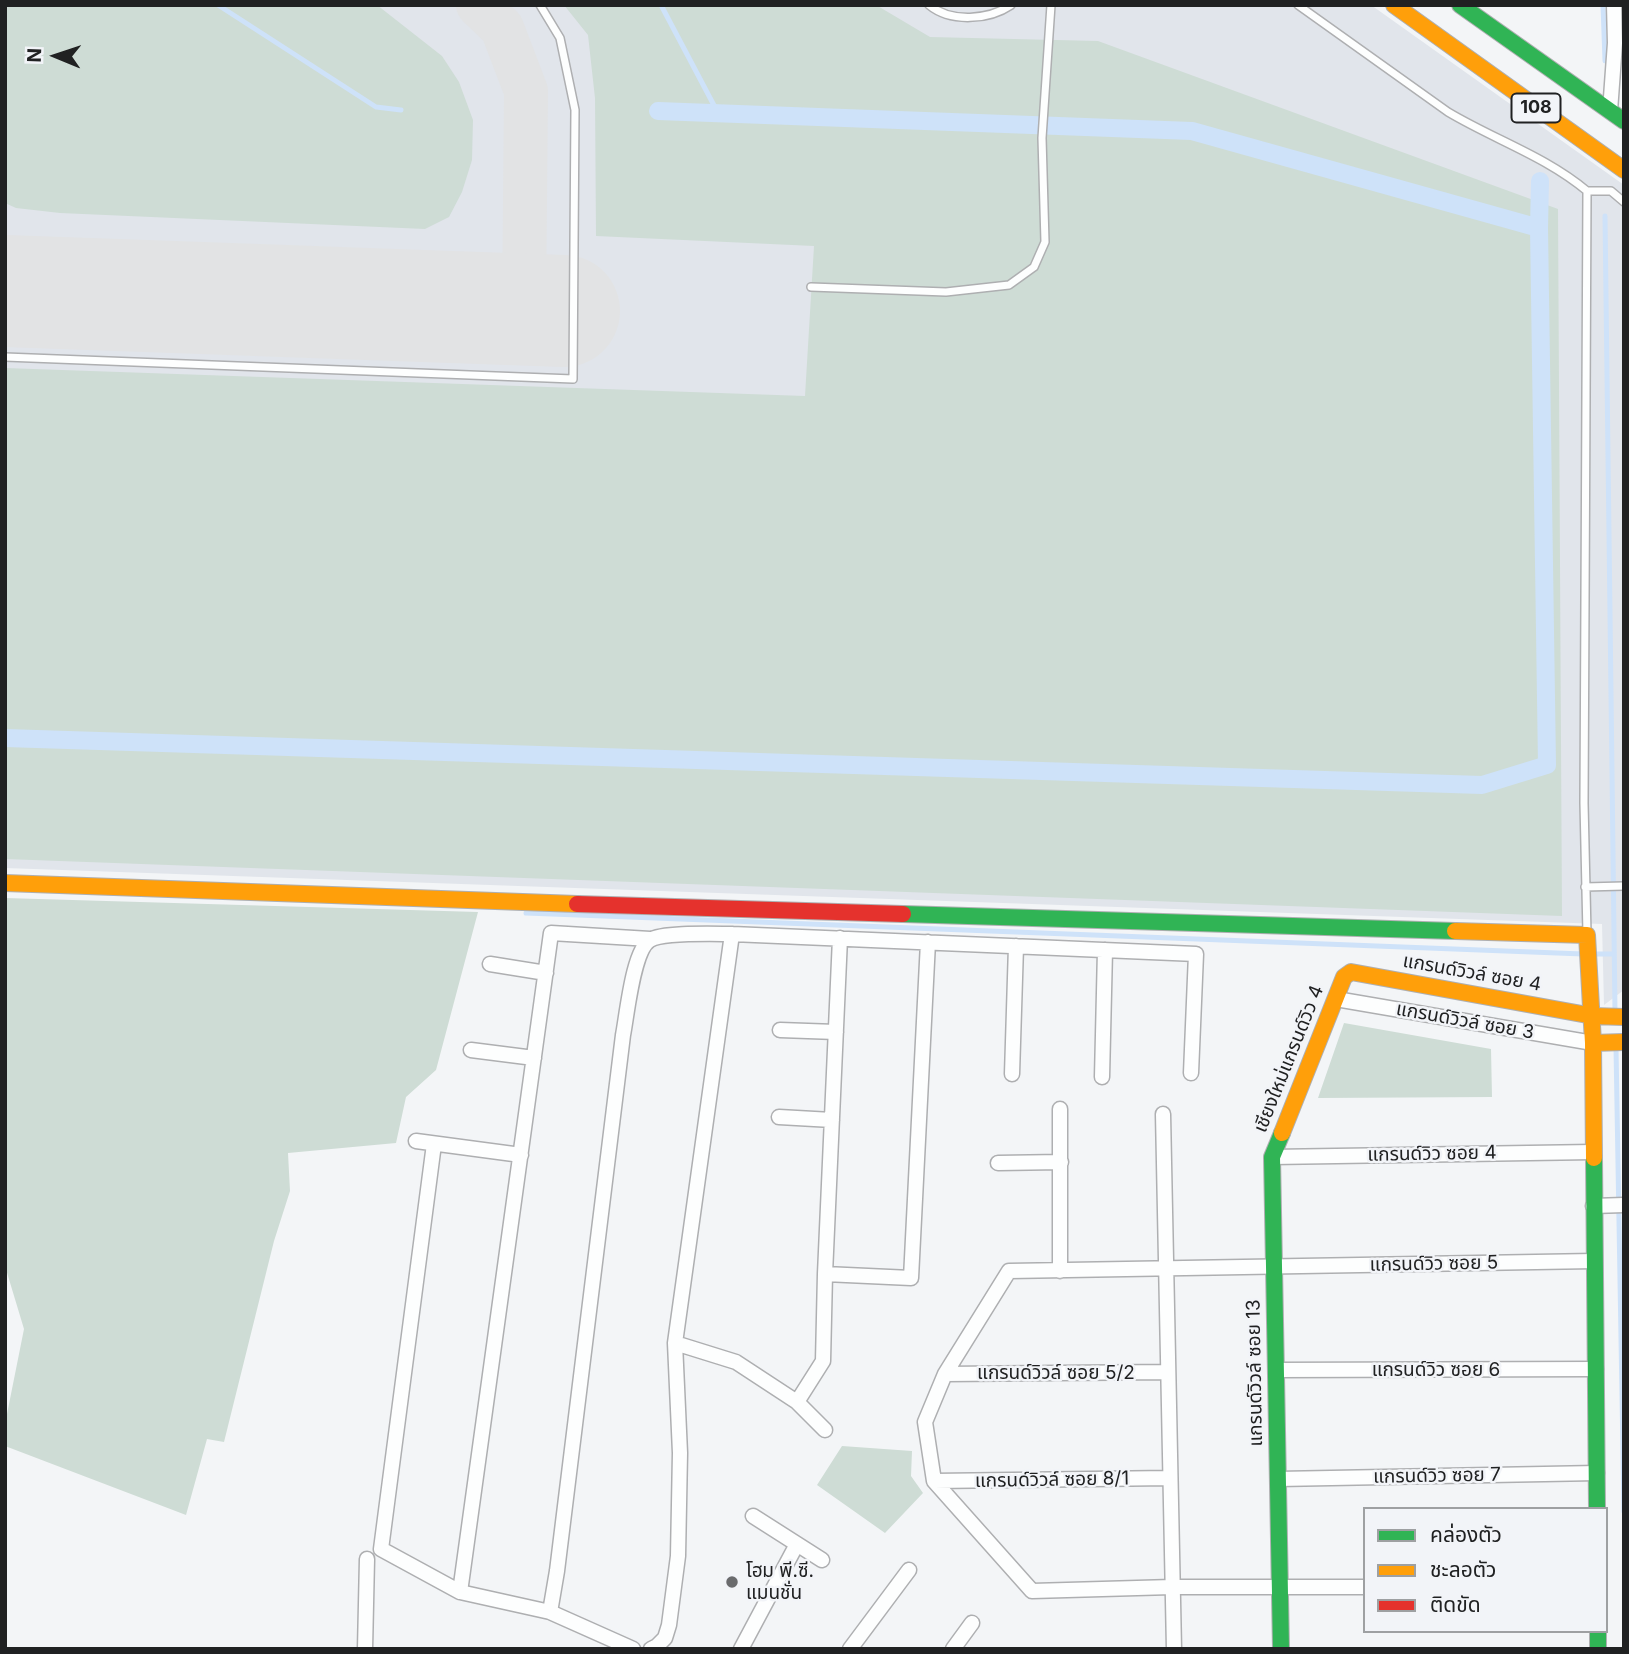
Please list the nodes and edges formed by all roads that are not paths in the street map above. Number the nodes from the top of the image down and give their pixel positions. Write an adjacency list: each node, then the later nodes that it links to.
1 (540, 5): 15 (lane)
2 (929, 5): 3 (lane)
3 (1011, 5)
4 (1051, 5): 14 (lane)
5 (1298, 5): 12 (lane)
6 (1394, 5): 10 (street, 108)
7 (1460, 5): 10 (street, 108)
8 (1614, 5): 10 (street)
9 (1624, 121): 10 (street, 108)
10 (1599, 128): 11 (street, 108)
11 (1624, 170)
12 (1587, 191): 13 (lane); 18 (lane)
13 (1624, 202)
14 (811, 287)
15 (5, 357)
16 (5, 883): 20 (street)
17 (1624, 886): 18 (lane)
18 (1585, 887): 20 (lane)
19 (732, 934): 21 (street); 22 (street); 59 (street)
20 (1587, 937): 30 (street)
21 (650, 939): 27 (street); 80 (street)
22 (840, 939): 23 (street); 33 (street)
23 (928, 942): 24 (street); 58 (street)
24 (1016, 946): 25 (street); 39 (street)
25 (1105, 950): 38 (street); 40 (street)
26 (489, 964): 27 (street)
27 (546, 973): 37 (street)
28 (1344, 977): 29 (street, เชียงใหม่แกรนด์วิว 4); 30 (street, แกรนด์วิวล์ ซอย 4)
29 (1336, 999): 35 (street, แกรนด์วิวล์ ซอย 3); 49 (street, เชียงใหม่แกรนด์วิว 4)
30 (1597, 1017): 31 (street, แกรนด์วิวล์ ซอย 4); 35 (street)
31 (1624, 1017)
32 (780, 1030): 33 (street)
33 (836, 1032): 44 (street)
34 (1624, 1042): 35 (street)
35 (1597, 1043): 47 (street)
36 (471, 1050): 37 (street)
37 (534, 1058): 48 (street)
38 (1191, 1073)
39 (1012, 1074)
40 (1102, 1077)
41 (1060, 1109): 50 (street)
42 (1163, 1114): 56 (street)
43 (779, 1117): 44 (street)
44 (832, 1120): 58 (street)
45 (416, 1141): 46 (street)
46 (434, 1144): 48 (street); 79 (street)
47 (1593, 1152): 49 (street, แกรนด์วิว ซอย 4); 53 (street)
48 (521, 1155): 79 (street)
49 (1272, 1157): 55 (street, แกรนด์วิวล์ ซอย 13)
50 (1061, 1162): 51 (street); 57 (street)
51 (998, 1163)
52 (1623, 1205): 53 (street)
53 (1599, 1206): 54 (street)
54 (1594, 1261): 55 (street, แกรนด์วิว ซอย 5); 60 (street)
55 (1274, 1266): 56 (street, แกรนด์วิว ซอย 5); 61 (street, แกรนด์วิวล์ ซอย 13)
56 (1166, 1270): 57 (street, แกรนด์วิว ซอย 5); 62 (street)
57 (1060, 1271): 63 (street, แกรนด์วิว ซอย 5)
58 (825, 1274): 64 (street)
59 (675, 1343): 64 (street); 84 (street)
60 (1596, 1369): 61 (street, แกรนด์วิว ซอย 6); 66 (street)
61 (1276, 1370): 68 (street, แกรนด์วิวล์ ซอย 13)
62 (1168, 1372): 63 (street, แกรนด์วิวล์ ซอย 5/2); 67 (street)
63 (945, 1374): 69 (street)
64 (797, 1402): 65 (street)
65 (825, 1430)
66 (1597, 1473): 68 (street, แกรนด์วิว ซอย 7); 70 (street)
67 (1170, 1478): 69 (street, แกรนด์วิวล์ ซอย 8/1); 76 (street)
68 (1278, 1479): 78 (street, แกรนด์วิวล์ ซอย 13)
69 (934, 1481): 76 (street)
70 (1597, 1507)
71 (753, 1516): 72 (street)
72 (797, 1544): 74 (street); 85 (street)
73 (367, 1559): 82 (street)
74 (822, 1560)
75 (909, 1570): 86 (street)
76 (1172, 1587): 78 (street); 88 (street)
77 (1363, 1587): 78 (street)
78 (1280, 1588): 89 (street, แกรนด์วิวล์ ซอย 13)
79 (460, 1592): 80 (street)
80 (550, 1612): 83 (street)
81 (972, 1623): 87 (street)
82 (365, 1649)
83 (633, 1649)
84 (650, 1649)
85 (741, 1649)
86 (850, 1649)
87 (953, 1649)
88 (1174, 1649)
89 (1281, 1649)

